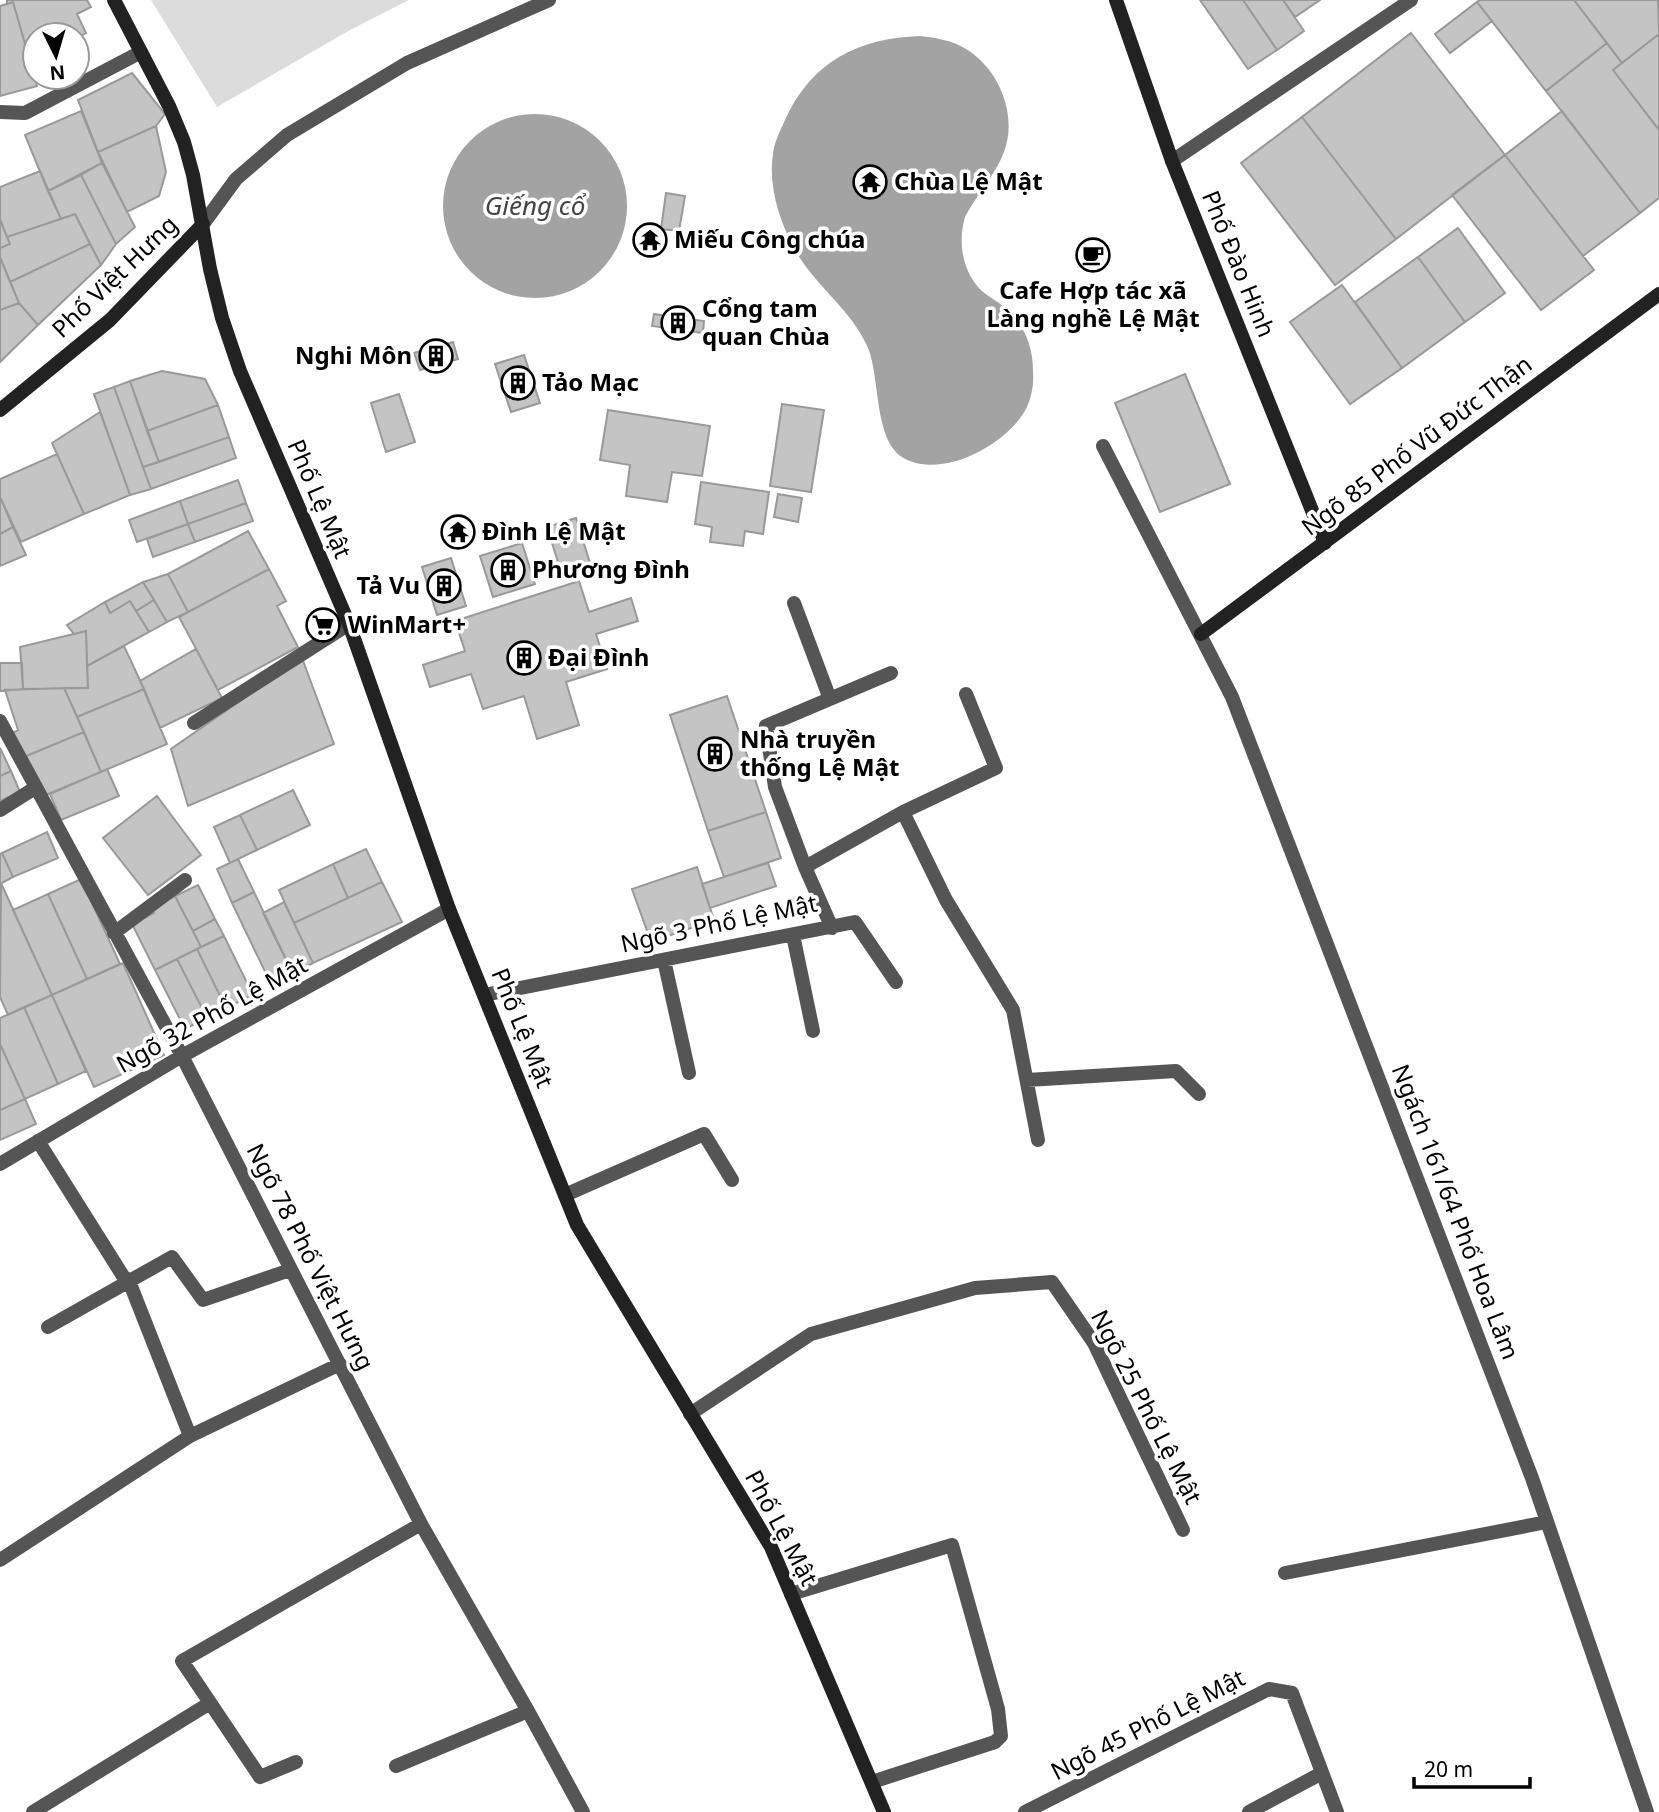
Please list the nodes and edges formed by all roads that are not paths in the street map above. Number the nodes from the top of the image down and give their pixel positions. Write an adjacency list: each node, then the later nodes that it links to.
1 (114, 0): 5 (street, Phố Việt Hưng)
2 (549, 0): 8 (street)
3 (1116, 0): 7 (street, Phố Đào Hinh)
4 (1411, 0): 7 (street)
5 (141, 52): 6 (street); 8 (street, Phố Việt Hưng)
6 (0, 113)
7 (1172, 161): 12 (street, Phố Đào Hinh)
8 (203, 224): 10 (street, Phố Việt Hưng); 14 (street, Phố Lệ Mật)
9 (1659, 293): 12 (street, Ngõ 85 Phố Vũ Đức Thận)
10 (0, 410)
11 (1102, 446): 15 (street, Ngách 161/64 Phố Hoa Lâm)
12 (1325, 543): 15 (street, Ngõ 85 Phố Vũ Đức Thận)
13 (794, 603): 18 (street)
14 (349, 624): 20 (street); 26 (street, Phố Lệ Mật)
15 (1202, 634): 49 (street, Ngách 161/64 Phố Hoa Lâm)
16 (891, 673): 18 (street, Ngõ 3 Phố Lệ Mật)
17 (966, 694): 23 (street)
18 (831, 699): 24 (street, Ngõ 3 Phố Lệ Mật)
19 (0, 721): 21 (street, Ngõ 78 Phố Việt Hưng)
20 (194, 723)
21 (35, 788): 22 (street); 28 (street, Ngõ 78 Phố Việt Hưng)
22 (0, 810)
23 (903, 812): 24 (street); 36 (street)
24 (806, 867): 27 (street, Ngõ 3 Phố Lệ Mật)
25 (185, 880): 28 (street)
26 (449, 909): 32 (street, Phố Lệ Mật); 34 (street, Ngõ 32 Phố Lệ Mật)
27 (832, 928): 29 (street, Ngõ 3 Phố Lệ Mật); 31 (street)
28 (114, 933): 34 (street, Ngõ 78 Phố Việt Hưng)
29 (793, 936): 30 (street, Ngõ 3 Phố Lệ Mật); 33 (street)
30 (664, 960): 32 (street, Ngõ 3 Phố Lệ Mật); 35 (street)
31 (896, 982)
32 (484, 995): 42 (street, Phố Lệ Mật)
33 (813, 1031)
34 (182, 1056): 39 (street, Ngõ 32 Phố Lệ Mật); 43 (street, Ngõ 78 Phố Việt Hưng)
35 (689, 1073)
36 (1027, 1080): 37 (street); 38 (street)
37 (1199, 1094)
38 (1038, 1140)
39 (38, 1141): 40 (street, Ngõ 32 Phố Lệ Mật); 44 (street)
40 (0, 1164)
41 (732, 1180): 42 (street)
42 (565, 1195): 47 (street, Phố Lệ Mật)
43 (290, 1270): 44 (street); 46 (street, Ngõ 78 Phố Việt Hưng)
44 (129, 1281): 45 (street); 48 (street)
45 (48, 1327)
46 (340, 1364): 48 (street); 50 (street, Ngõ 78 Phố Việt Hưng)
47 (690, 1414): 51 (street, Ngõ 25 Phố Lệ Mật); 54 (street, Phố Lệ Mật)
48 (190, 1436): 52 (street)
49 (1547, 1522): 53 (street); 67 (street, Ngách 161/64 Phố Hoa Lâm)
50 (421, 1524): 55 (street); 56 (street, Ngõ 78 Phố Việt Hưng)
51 (1183, 1530)
52 (0, 1560)
53 (1285, 1573)
54 (791, 1594): 60 (street, Phố Lệ Mật); 60 (street)
55 (210, 1703): 57 (street); 61 (street)
56 (528, 1711): 58 (street); 62 (street, Ngõ 78 Phố Việt Hưng)
57 (296, 1762)
58 (396, 1766)
59 (1322, 1773): 64 (street, Ngõ 45 Phố Lệ Mật); 65 (street); 66 (street, Ngõ 45 Phố Lệ Mật)
60 (872, 1782): 63 (street, Phố Lệ Mật)
61 (33, 1812)
62 (583, 1812)
63 (884, 1812)
64 (1025, 1812)
65 (1249, 1812)
66 (1337, 1812)
67 (1647, 1812)

